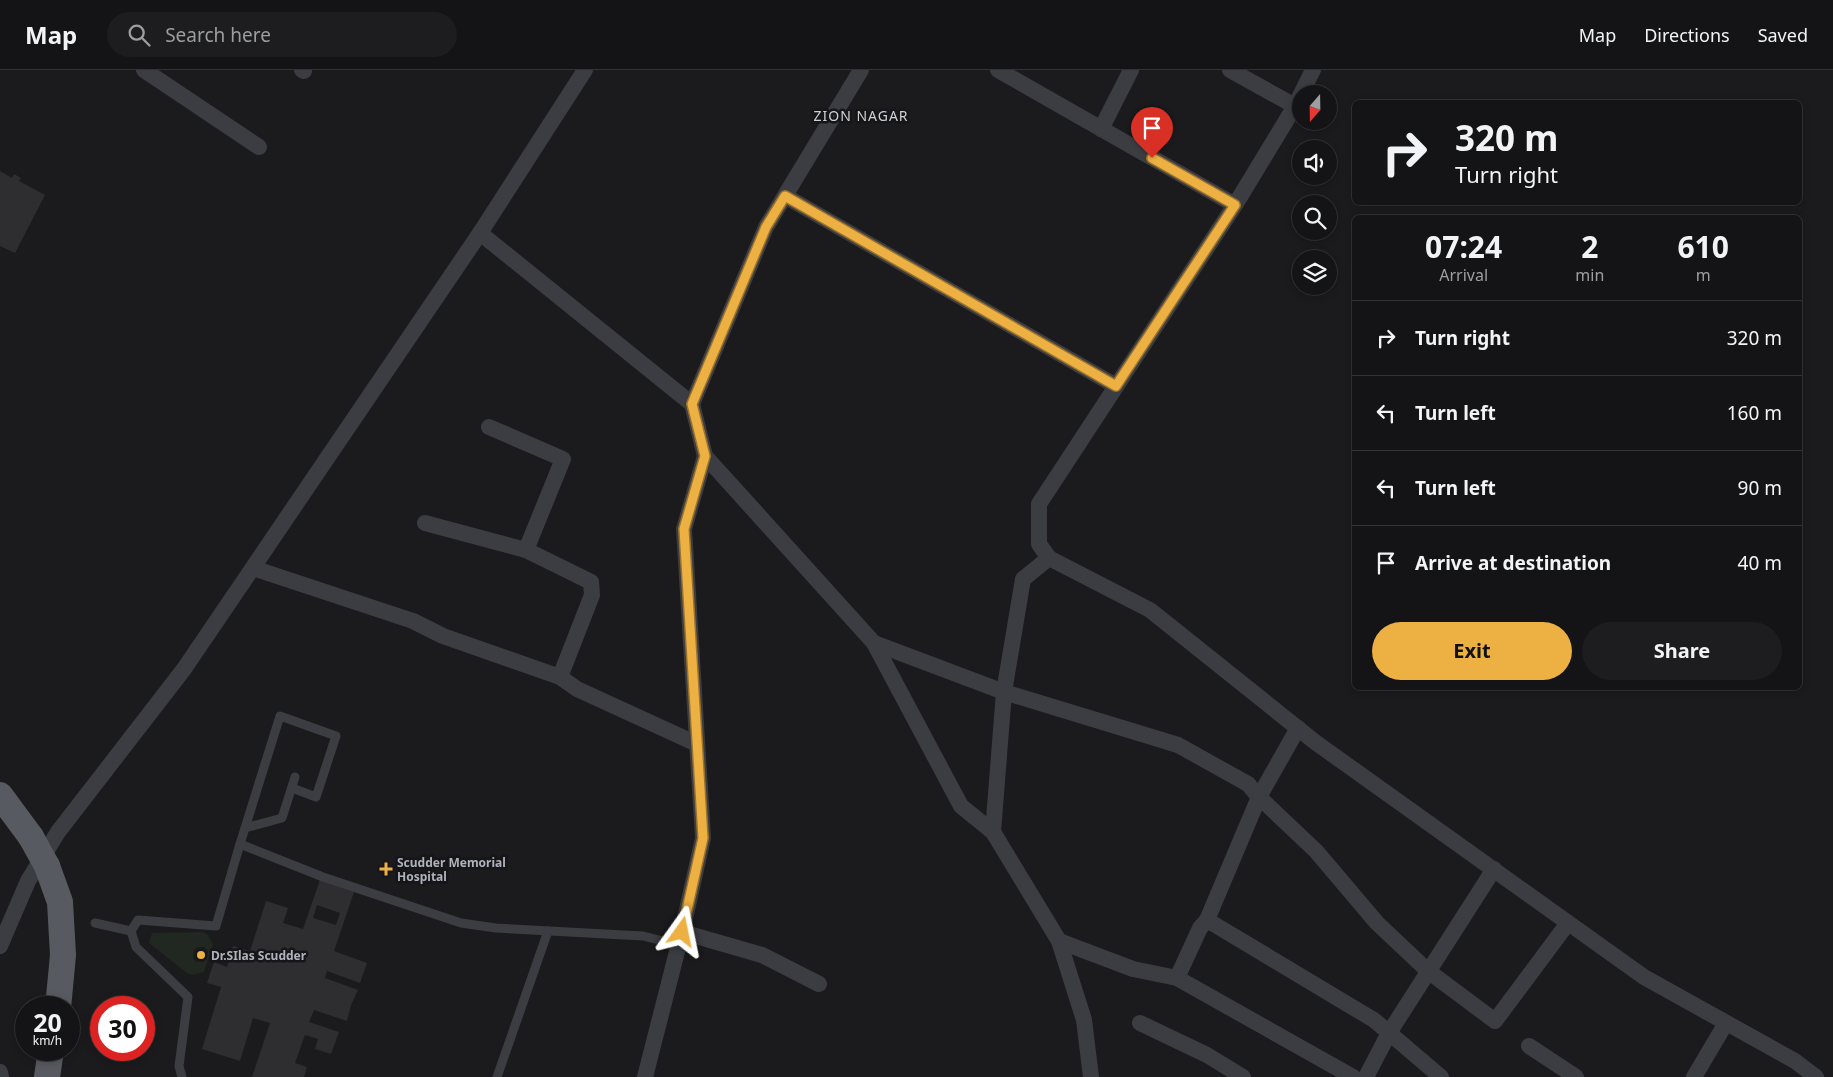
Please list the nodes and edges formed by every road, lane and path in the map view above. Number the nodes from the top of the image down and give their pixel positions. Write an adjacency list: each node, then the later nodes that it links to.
1 (144, 70): 12 (street)
2 (585, 70): 15 (street)
3 (861, 70): 13 (street)
4 (998, 70): 11 (street)
5 (1230, 70): 9 (street)
6 (1313, 70): 8 (street)
7 (1125, 72): 11 (street)
8 (1306, 85)
9 (1292, 104)
10 (1292, 111): 14 (street)
11 (1101, 129): 14 (street)
12 (259, 147)
13 (785, 196): 16 (street); 17 (street)
14 (1235, 205): 16 (street)
15 (480, 233): 17 (street); 23 (street)
16 (1116, 386): 22 (street)
17 (692, 404): 19 (street)
18 (489, 427): 21 (street)
19 (705, 456): 24 (street); 28 (street)
20 (425, 523): 21 (street)
21 (526, 550): 25 (street)
22 (1049, 558): 26 (street); 27 (street)
23 (253, 568): 25 (street); 44 (street)
24 (874, 644): 26 (street); 34 (street)
25 (560, 677): 28 (street)
26 (1004, 692): 32 (street); 34 (street)
27 (1298, 728): 32 (street); 36 (street)
28 (697, 744): 42 (street)
29 (295, 777): 30 (lane)
30 (292, 788): 33 (lane); 33 (lane)
31 (0, 795): 48 (main road, bridge)
32 (1259, 797): 37 (street); 45 (street)
33 (245, 828): 35 (lane)
34 (993, 832): 43 (street)
35 (240, 844): 40 (lane); 41 (lane)
36 (1494, 869): 39 (street); 45 (street)
37 (1207, 920): 46 (street); 51 (street)
38 (95, 923): 40 (lane)
39 (1568, 923): 45 (street); 50 (street)
40 (131, 931): 55 (lane)
41 (548, 931): 42 (lane); 56 (lane)
42 (681, 938): 47 (street); 57 (street)
43 (1059, 941): 46 (street); 58 (street)
44 (0, 946)
45 (1428, 971): 51 (street)
46 (1177, 978): 60 (street)
47 (819, 984)
48 (59, 996)
49 (1140, 1023): 59 (street)
50 (1726, 1023): 64 (street); 65 (street)
51 (1389, 1033): 61 (street); 62 (street)
52 (1529, 1046): 63 (street)
53 (0, 1072): 54 (street)
54 (1, 1077)
55 (182, 1077)
56 (497, 1077)
57 (645, 1077)
58 (1091, 1077)
59 (1242, 1077)
60 (1353, 1077)
61 (1366, 1077)
62 (1441, 1077)
63 (1576, 1077)
64 (1694, 1077)
65 (1816, 1077)

